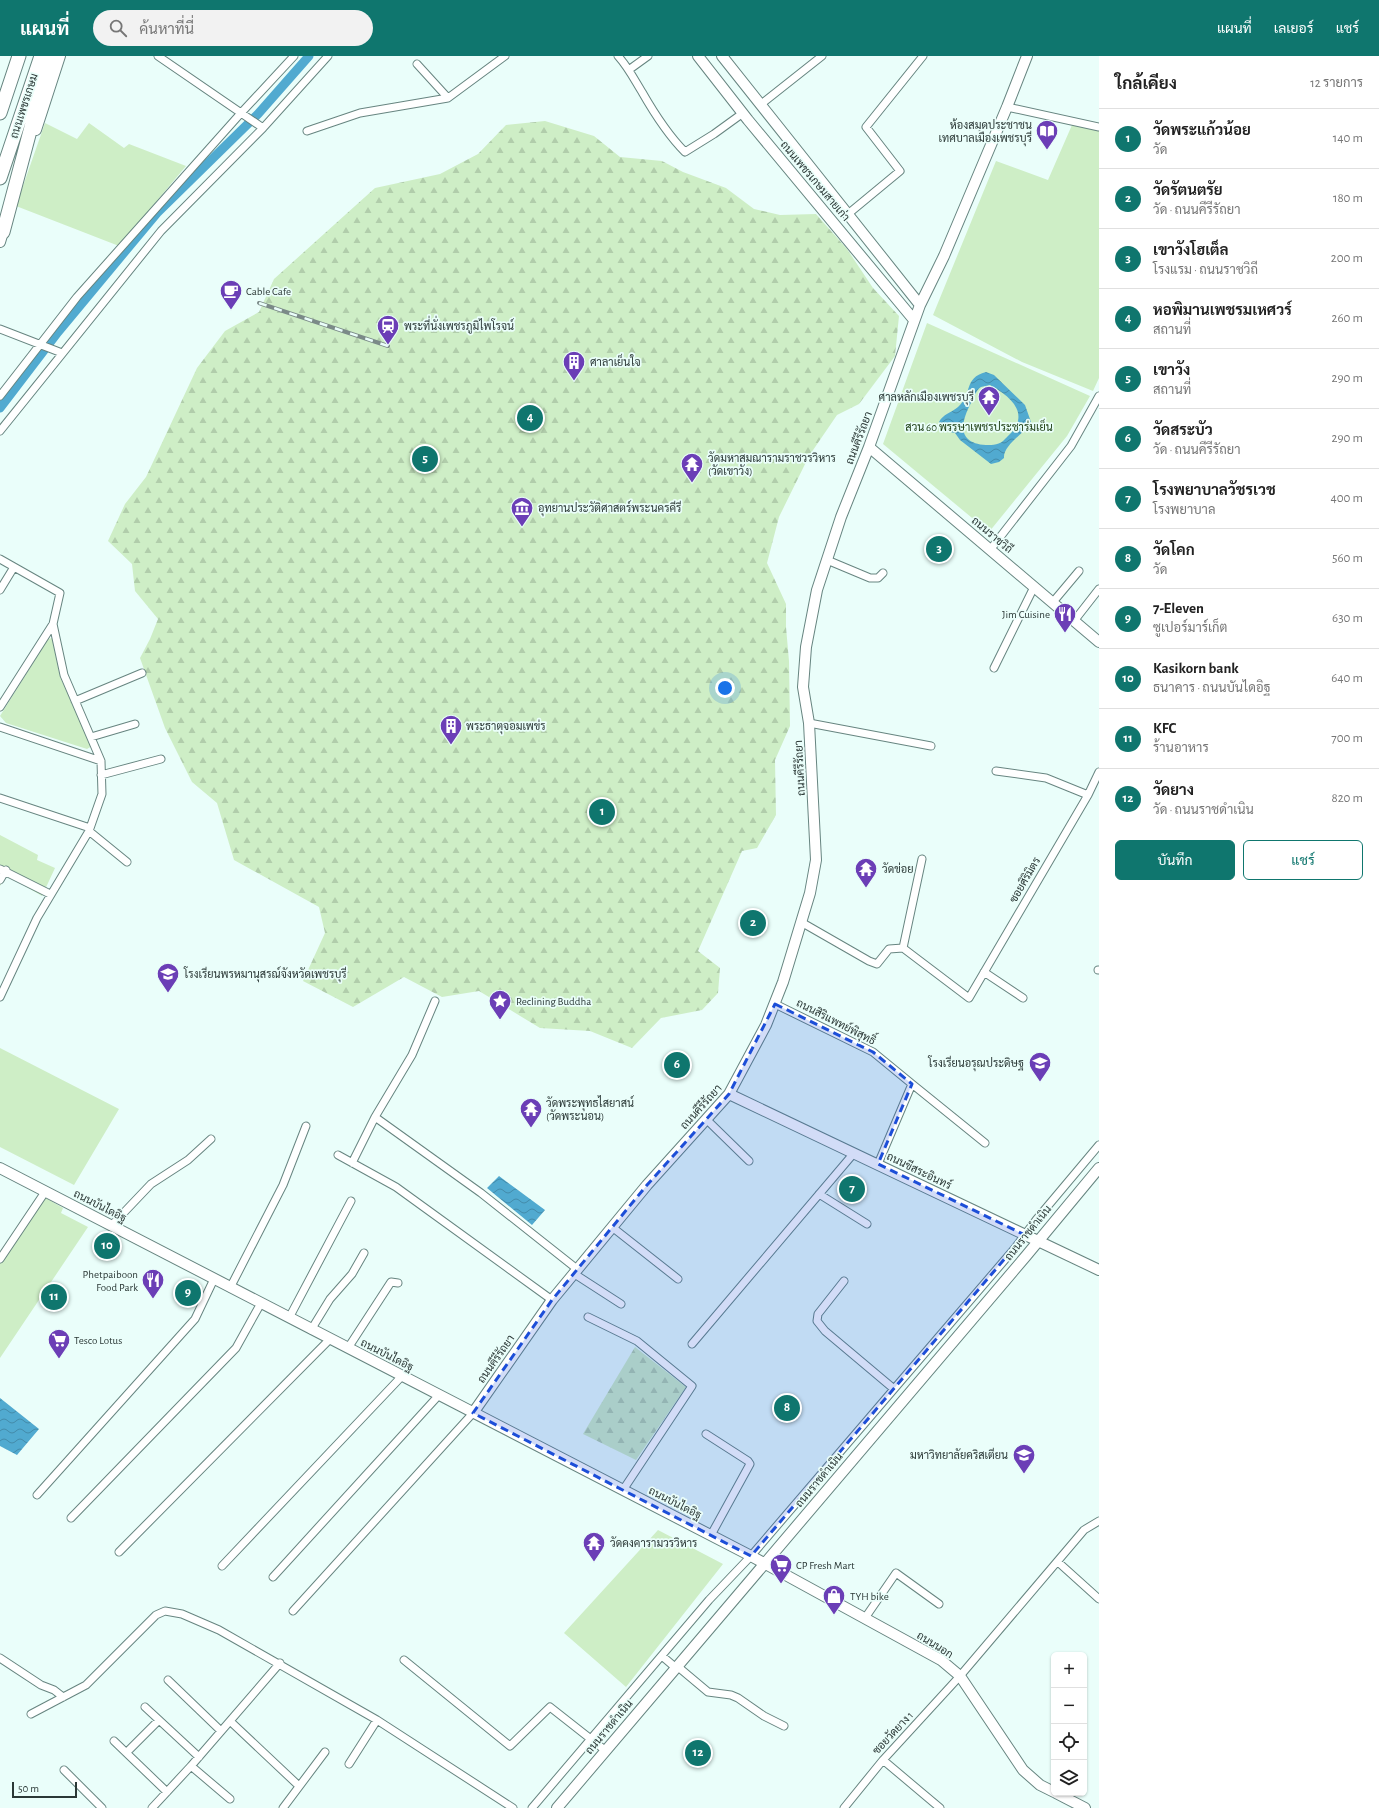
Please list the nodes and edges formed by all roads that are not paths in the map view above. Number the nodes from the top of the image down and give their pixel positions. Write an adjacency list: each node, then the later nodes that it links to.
1 (19, 56): 21 (highway, ถนนเพชรเกษม)
2 (41, 56): 27 (highway, ถนนเพชรเกษม)
3 (50, 56): 29 (highway)
4 (60, 56): 29 (main road)
5 (158, 56): 23 (street)
6 (294, 56): 23 (street)
7 (328, 56): 24 (street)
8 (505, 56): 18 (street)
9 (618, 56): 17 (street)
10 (648, 56): 17 (street)
11 (698, 56): 22 (main road, ถนนเพชรเกษมสายเก่า)
12 (722, 56): 19 (main road, ถนนเพชรเกษมสายเก่า)
13 (822, 56): 19 (street)
14 (924, 56): 28 (street)
15 (1024, 57): 20 (main road, ถนนคีรีรัถยา)
16 (417, 64): 18 (street)
17 (630, 69): 22 (street)
18 (448, 98): 26 (street)
19 (760, 104): 28 (main road, ถนนเพชรเกษมสายเก่า)
20 (1007, 107): 25 (street); 30 (main road, ถนนคีรีรัถยา)
21 (0, 113)
22 (742, 113): 31 (main road, ถนนเพชรเกษมสายเก่า)
23 (244, 114): 24 (street); 33 (street)
24 (261, 126): 34 (street)
25 (1099, 127)
26 (307, 131)
27 (0, 178)
28 (848, 214): 30 (main road, ถนนเพชรเกษมสายเก่า)
29 (2, 237)
30 (920, 305): 31 (main road, ถนนคีรีรัถยา)
31 (914, 320): 38 (main road, ถนนคีรีรัถยา)
32 (0, 329): 33 (street)
33 (40, 345): 34 (street); 35 (street)
34 (62, 353): 37 (street)
35 (0, 396)
36 (1099, 396): 39 (street)
37 (0, 431)
38 (869, 447): 39 (main road, ถนนราชวิถี); 41 (main road, ถนนคีรีรัถยา)
39 (990, 550): 45 (main road, ถนนราชวิถี)
40 (0, 559): 42 (street)
41 (827, 560): 44 (street); 56 (main road, ถนนคีรีรัถยา)
42 (14, 567): 47 (street); 50 (street)
43 (1079, 571): 48 (street)
44 (883, 573)
45 (1034, 587): 48 (main road, ถนนราชวิถี); 52 (street)
46 (1099, 589): 49 (street)
47 (0, 590)
48 (1053, 602): 49 (main road, ถนนราชวิถี)
49 (1074, 621): 51 (main road, ถนนราชวิถี)
50 (53, 624): 54 (street); 55 (street)
51 (1099, 642)
52 (994, 668)
53 (142, 674): 54 (street)
54 (75, 700): 59 (street)
55 (0, 706)
56 (809, 723): 60 (street); 74 (main road, ถนนคีรีรัถยา)
57 (135, 724): 59 (street)
58 (0, 727): 62 (street)
59 (91, 737): 62 (street)
60 (931, 746)
61 (161, 759): 65 (street)
62 (101, 760): 65 (street)
63 (996, 771): 66 (street)
64 (1099, 772): 66 (street, ซอยศิริมิตร)
65 (101, 776): 68 (street)
66 (1088, 795): 76 (street, ซอยศิริมิตร)
67 (0, 798): 68 (street)
68 (90, 829): 70 (street); 73 (street)
69 (922, 859): 75 (street)
70 (127, 862)
71 (3, 869): 72 (street); 73 (street)
72 (0, 880)
73 (50, 894): 77 (street)
74 (801, 922): 75 (street); 80 (main road, ถนนคีรีรัถยา)
75 (902, 948): 76 (street, ซอยศิริมิตร)
76 (984, 972): 78 (street)
77 (0, 996)
78 (1023, 998)
79 (435, 1001): 83 (street)
80 (775, 1004): 81 (street, ถนนสิริแพทย์พิสุทธิ์); 82 (main road, ถนนคีรีรัถยา)
81 (912, 1084): 87 (street, ถนนสิริแพทย์พิสุทธิ์); 93 (street)
82 (729, 1094): 84 (main road, ถนนคีรีรัถยา); 89 (main road, ถนนขีสระอินทร์)
83 (375, 1117): 92 (street); 109 (street)
84 (706, 1120): 91 (street); 103 (main road, ถนนคีรีรัถยา)
85 (306, 1126): 114 (street)
86 (211, 1139): 102 (street)
87 (985, 1143)
88 (1099, 1146): 96 (street)
89 (854, 1153): 93 (main road, ถนนขีสระอินทร์); 99 (street)
90 (338, 1155): 92 (street)
91 (748, 1161)
92 (352, 1163): 115 (street)
93 (878, 1164): 104 (main road, ถนนขีสระอินทร์)
94 (0, 1168): 98 (main road, ถนนบันไดอิฐ)
95 (1099, 1168): 97 (main road, ถนนราชดำเนิน)
96 (1075, 1174): 97 (street); 104 (street)
97 (1086, 1184): 105 (main road, ถนนราชดำเนิน)
98 (45, 1192): 102 (main road, ถนนบันไดอิฐ); 107 (street)
99 (819, 1194): 101 (street); 122 (street)
100 (351, 1200): 119 (street)
101 (867, 1224)
102 (112, 1226): 110 (main road, ถนนบันไดอิฐ)
103 (612, 1227): 109 (main road, ถนนคีรีรัถยา); 111 (street)
104 (1025, 1235): 105 (main road, ถนนขีสระอินทร์); 125 (street)
105 (1038, 1241): 108 (main road, ถนนขีสระอินทร์); 137 (main road, ถนนราชดำเนิน)
106 (364, 1253): 120 (street)
107 (0, 1259)
108 (1099, 1270)
109 (575, 1271): 115 (main road, ถนนคีรีรัถยา); 117 (street)
110 (214, 1279): 114 (main road, ถนนบันไดอิฐ); 130 (street)
111 (678, 1280)
112 (844, 1281): 125 (street)
113 (398, 1283): 123 (street)
114 (230, 1288): 116 (main road, ถนนบันไดอิฐ)
115 (552, 1300): 127 (main road, ถนนคีรีรัถยา)
116 (261, 1304): 119 (main road, ถนนบันไดอิฐ); 131 (street)
117 (621, 1304)
118 (588, 1317): 129 (street)
119 (289, 1318): 120 (main road, ถนนบันไดอิฐ)
120 (311, 1330): 121 (main road, ถนนบันไดอิฐ)
121 (330, 1339): 123 (main road, ถนนบันไดอิฐ); 134 (street)
122 (692, 1344)
123 (348, 1348): 124 (main road, ถนนบันไดอิฐ)
124 (402, 1376): 126 (main road, ถนนบันไดอิฐ); 138 (street)
125 (894, 1389): 135 (street)
126 (439, 1395): 127 (main road, ถนนบันไดอิฐ); 139 (street)
127 (473, 1414): 129 (main road, ถนนบันไดอิฐ); 142 (street)
128 (706, 1434): 133 (street)
129 (622, 1490): 133 (main road, ถนนบันไดอิฐ)
130 (37, 1495)
131 (71, 1518)
132 (1099, 1521): 136 (street, ซอยวัดยาง 1)
133 (711, 1536): 135 (main road, ถนนบันไดอิฐ)
134 (119, 1552)
135 (751, 1556): 137 (main road, ถนนบันไดอิฐ); 144 (street)
136 (1058, 1562): 140 (street); 149 (street, ซอยวัดยาง 1)
137 (764, 1563): 143 (main road, ถนนนอก); 148 (main road, ถนนราชดำเนิน)
138 (222, 1566)
139 (274, 1577)
140 (1099, 1599)
141 (939, 1604): 143 (street)
142 (293, 1611)
143 (865, 1618): 149 (main road, ถนนนอก)
144 (662, 1656): 148 (street); 159 (street)
145 (0, 1658): 151 (street)
146 (404, 1660): 159 (street)
147 (280, 1664): 151 (street); 155 (street); 156 (street)
148 (676, 1667): 157 (street); 161 (main road, ถนนราชดำเนิน)
149 (960, 1676): 165 (street, ซอยวัดยาง 1); 170 (main road, ถนนนอก)
150 (168, 1680): 158 (street)
151 (63, 1697): 153 (street)
152 (145, 1707): 154 (street)
153 (31, 1714)
154 (159, 1720): 162 (street); 164 (street)
155 (377, 1720): 166 (street); 177 (street)
156 (230, 1721): 158 (street); 169 (street)
157 (784, 1726)
158 (221, 1731): 164 (street)
159 (591, 1739): 161 (street); 178 (street)
160 (114, 1741): 162 (street)
161 (606, 1751): 179 (main road, ถนนราชดำเนิน)
162 (127, 1752): 171 (street)
163 (325, 1752): 169 (street)
164 (199, 1757): 167 (street)
165 (883, 1760): 180 (street, ซอยวัดยาง 1); 181 (street)
166 (349, 1764)
167 (191, 1766): 171 (street); 173 (street)
168 (64, 1770): 174 (street)
169 (299, 1786): 176 (street)
170 (1051, 1791)
171 (167, 1792): 175 (street)
172 (1061, 1796): 182 (main road, ถนนนอก)
173 (230, 1799)
174 (102, 1808)
175 (152, 1808)
176 (283, 1808)
177 (513, 1808)
178 (532, 1808)
179 (557, 1808)
180 (844, 1808)
181 (940, 1808)
182 (1083, 1808)

